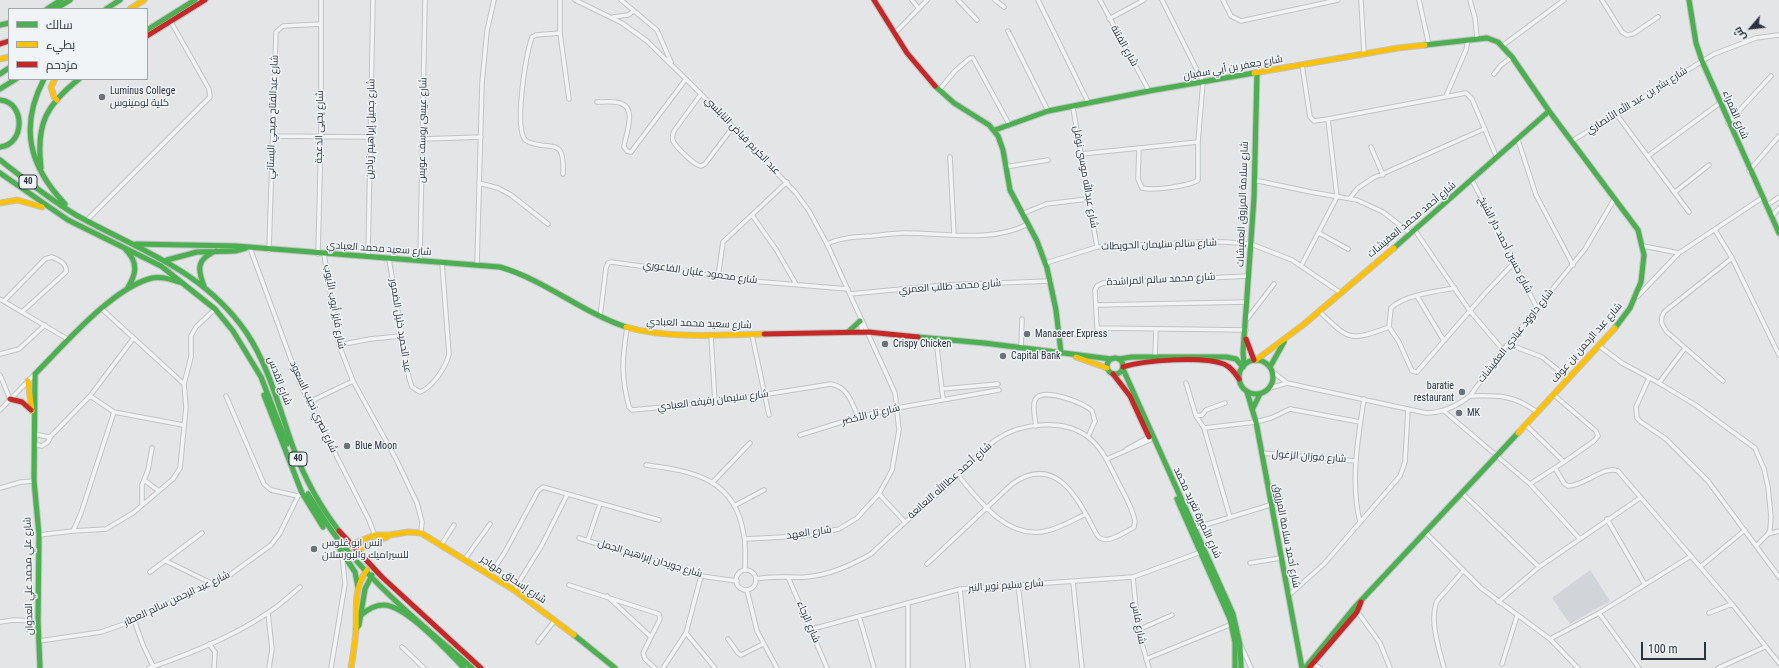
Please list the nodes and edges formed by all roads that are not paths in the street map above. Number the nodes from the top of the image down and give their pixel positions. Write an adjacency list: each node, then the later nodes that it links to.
1 (61, 0): 32 (main road)
2 (70, 0): 33 (main road)
3 (120, 0): 34 (main road)
4 (144, 0): 35 (main road)
5 (195, 0): 44 (main road)
6 (205, 0): 42 (main road)
7 (321, 0): 43 (street, شارع يحيى الدعجة)
8 (373, 0): 92 (street, شارع جميل إبراهيم زيادين)
9 (425, 0): 94 (street, شارع عيسى يوسف عويس)
10 (494, 0): 93 (street)
11 (560, 0): 46 (street)
12 (575, 0): 38 (street, عبد الكريم فياض النابلسي)
13 (621, 0): 37 (street)
14 (874, 0): 47 (main road)
15 (912, 0): 36 (street)
16 (927, 0): 36 (street)
17 (958, 0): 41 (street)
18 (995, 0): 31 (street)
19 (1038, 0): 78 (street)
20 (1100, 0): 40 (street, شارع الفتنة)
21 (1144, 0): 40 (street)
22 (1162, 0): 67 (street)
23 (1223, 0): 24 (street)
24 (1338, 0)
25 (1361, 0): 54 (street)
26 (1419, 0): 52 (street)
27 (1470, 0): 50 (street)
28 (1564, 0): 53 (street)
29 (1602, 0): 39 (street)
30 (1689, 0): 56 (main road, شارع القمراء)
31 (1004, 6)
32 (48, 8)
33 (57, 8)
34 (108, 8)
35 (132, 8)
36 (919, 9): 47 (street)
37 (634, 11): 38 (street); 57 (street)
38 (612, 17): 57 (street, عبد الكريم فياض النابلسي)
39 (1658, 17)
40 (1110, 19): 70 (street, شارع الفتنة)
41 (977, 20)
42 (170, 22): 48 (main road); 134 (street)
43 (321, 24): 89 (street, شارع عبدالفتاح صبحي البستاني); 90 (street, شارع يحيى الدعجة)
44 (148, 29)
45 (1008, 31): 81 (street)
46 (560, 33): 73 (street); 111 (street)
47 (895, 33): 69 (main road)
48 (148, 35)
49 (1779, 35): 56 (street, شارع بشر بن عبد الله الأنصاري)
50 (1477, 38): 51 (main road, شارع جعفر بن أبي سفيان); 53 (main road, شارع عبد الرحمن بن عوف)
51 (1468, 40): 52 (main road, شارع جعفر بن أبي سفيان); 72 (street)
52 (1429, 44): 54 (main road, شارع جعفر بن أبي سفيان)
53 (1502, 46): 55 (main road, شارع عبد الرحمن بن عوف)
54 (1364, 54): 58 (main road, شارع جعفر بن أبي سفيان)
55 (1512, 57): 60 (street); 80 (main road, شارع عبد الرحمن بن عوف)
56 (1702, 61): 77 (main road, شارع القمراء); 82 (street, شارع بشر بن عبد الله الأنصاري)
57 (672, 65): 62 (street, عبد الكريم فياض النابلسي)
58 (1302, 65): 59 (main road, شارع جعفر بن أبي سفيان); 83 (street)
59 (1256, 73): 67 (main road, شارع جعفر بن أبي سفيان); 114 (main road, شارع سلامة المرزوق العفيشات)
60 (1494, 74)
61 (1771, 76): 84 (street)
62 (686, 79): 71 (street, عبد الكريم فياض النابلسي); 76 (street)
63 (14, 80): 68 (main road)
64 (44, 80): 113 (main road)
65 (55, 80): 75 (main road)
66 (79, 80): 75 (main road)
67 (1203, 82): 70 (main road, شارع جعفر بن أبي سفيان); 97 (street)
68 (0, 89)
69 (939, 90): 85 (street); 87 (main road)
70 (1149, 91): 78 (main road, شارع جعفر بن أبي سفيان)
71 (701, 94): 86 (street, عبد الكريم فياض النابلسي); 86 (street)
72 (1446, 96): 83 (street); 88 (street)
73 (569, 99)
74 (0, 100): 99 (main road)
75 (57, 100): 113 (main road)
76 (597, 102)
77 (1720, 103): 84 (main road, شارع القمراء); 102 (street)
78 (1089, 104): 79 (main road, شارع جعفر بن أبي سفيان)
79 (1073, 108): 81 (main road, شارع جعفر بن أبي سفيان); 101 (street, شارع عبدالله موسى نوفل)
80 (1549, 111): 95 (main road, شارع أحمد محمد العفيشات); 96 (main road, شارع عبد الرحمن بن عوف)
81 (1048, 112): 85 (main road, شارع جعفر بن أبي سفيان)
82 (1617, 115): 96 (street, شارع بشر بن عبد الله الأنصاري); 102 (street)
83 (1328, 119): 119 (street)
84 (1728, 122): 109 (main road, شارع القمراء)
85 (1009, 124): 87 (main road, شارع جعفر بن أبي سفيان)
86 (733, 127): 116 (street, عبد الكريم فياض النابلسي)
87 (994, 130): 108 (main road)
88 (1484, 130): 104 (street); 112 (street)
89 (273, 136): 90 (street); 150 (street, شارع عبدالفتاح صبحي البستاني)
90 (321, 136): 92 (street); 153 (street, شارع يحيى الدعجة)
91 (1779, 136): 109 (street)
92 (371, 137): 155 (street, شارع جميل إبراهيم زيادين)
93 (481, 137): 94 (street); 117 (street)
94 (424, 139): 159 (street, شارع عيسى يوسف عويس)
95 (1518, 140): 104 (main road, شارع أحمد محمد العفيشات); 164 (street)
96 (1572, 141): 122 (main road, شارع عبد الرحمن بن عوف)
97 (1198, 142): 100 (street); 100 (street)
98 (1371, 146): 112 (street)
99 (0, 147)
100 (1139, 148): 101 (street)
101 (1081, 154): 124 (street, شارع عبدالله موسى نوفل)
102 (1648, 156): 118 (street)
103 (950, 157): 141 (street)
104 (1497, 158): 115 (main road, شارع أحمد محمد العفيشات)
105 (0, 160): 130 (main road, شارع القدس / 40)
106 (1048, 160): 108 (street)
107 (1710, 165): 118 (street)
108 (1005, 167): 131 (main road)
109 (1749, 171): 123 (main road, شارع القمراء)
110 (0, 173): 128 (main road, شارع القدس / 40)
111 (563, 174)
112 (1383, 175): 121 (street)
113 (44, 180): 130 (main road)
114 (1254, 180): 119 (street); 144 (main road, شارع سلامة المرزوق العفيشات)
115 (1472, 180): 138 (main road, شارع أحمد محمد العفيشات); 162 (street, شارع حسين أحمد دار الشيخ)
116 (787, 182): 132 (street); 143 (street, عبد الكريم فياض النابلسي)
117 (479, 183): 135 (street); 163 (street)
118 (1675, 192): 129 (street)
119 (1337, 197): 121 (street); 139 (street)
120 (1779, 197): 126 (street)
121 (1350, 198): 138 (street)
122 (1615, 198): 146 (main road, شارع عبد الرحمن بن عوف); 164 (street, شارع داوود عبادي العفيشات)
123 (1762, 198): 126 (main road, شارع القمراء); 137 (street)
124 (1088, 199): 131 (street); 147 (street, شارع عبدالله موسى نوفل)
125 (0, 203): 128 (main road)
126 (1766, 206): 133 (main road, شارع القمراء)
127 (1779, 208): 133 (street)
128 (53, 211): 145 (main road, شارع القدس / 40)
129 (1689, 212)
130 (75, 214): 134 (main road, شارع القدس / 40)
131 (1022, 214): 136 (main road)
132 (752, 215): 168 (street); 170 (street)
133 (1771, 217): 140 (main road, شارع القمراء)
134 (87, 220): 142 (main road, شارع القدس / 40)
135 (548, 224)
136 (1028, 224): 141 (street); 161 (main road)
137 (1715, 230): 152 (street); 156 (street)
138 (1412, 231): 174 (street); 177 (main road, شارع أحمد محمد العفيشات)
139 (1319, 233): 149 (street); 166 (street)
140 (1779, 233)
141 (954, 235): 143 (street)
142 (136, 244): 148 (main road, شارع سعيد محمد العبادي); 158 (main road, شارع القدس / 40)
143 (827, 244): 175 (street, عبد الكريم فياض النابلسي)
144 (1251, 244): 147 (street, شارع سالم سليمان الحويطات); 166 (street, شارع سالم سليمان الحويطات); 167 (main road, شارع سلامة المرزوق العفيشات)
145 (119, 245): 165 (main road, شارع القدس / 40); 176 (main road)
146 (1643, 246): 152 (street); 180 (main road, شارع عبد الرحمن بن عوف)
147 (1097, 247): 161 (street, شارع سالم سليمان الحويطات)
148 (248, 248): 150 (main road, شارع سعيد محمد العبادي); 151 (main road, شارع سعيد محمد العبادي); 260 (street, شارع نصري نجيب السعود)
149 (1348, 249)
150 (269, 250): 153 (main road, شارع سعيد محمد العبادي)
151 (216, 251): 158 (main road, شارع سعيد محمد العبادي); 173 (main road)
152 (1679, 253): 180 (street)
153 (318, 254): 154 (main road, شارع سعيد محمد العبادي)
154 (324, 254): 155 (main road, شارع سعيد محمد العبادي); 214 (street, شارع فايز أيوب الأيوب)
155 (368, 257): 157 (main road, شارع سعيد محمد العبادي)
156 (1732, 258): 217 (street); 222 (street)
157 (390, 259): 159 (main road, شارع سعيد محمد العبادي); 206 (street, عبد الحميد خليل الضمور)
158 (167, 260): 165 (main road); 173 (main road, شارع القدس / 40)
159 (420, 261): 160 (main road, شارع سعيد محمد العبادي)
160 (442, 263): 163 (main road, شارع سعيد محمد العبادي); 206 (street, عبد الحميد خليل الضمور)
161 (1046, 263): 169 (main road)
162 (1514, 263): 187 (street, شارع حسين أحمد دار الشيخ); 189 (street)
163 (477, 265): 191 (main road, شارع سعيد محمد العبادي)
164 (1573, 265): 187 (street, شارع داوود عبادي العفيشات)
165 (161, 266): 172 (main road, شارع القدس / 40)
166 (1301, 266): 177 (street, شارع سالم سليمان الحويطات)
167 (1249, 276): 183 (main road, شارع سلامة المرزوق العفيشات); 184 (street, شارع محمد سالم المراشدة)
168 (718, 277): 170 (street, شارع محمود عليان الفاعوري); 191 (street, شارع محمود عليان الفاعوري)
169 (1051, 281): 178 (street, شارع محمد طالب العمري); 219 (main road)
170 (796, 284): 175 (street, شارع محمود عليان الفاعوري)
171 (1274, 284): 194 (street)
172 (189, 286): 176 (main road); 185 (main road, شارع القدس / 40)
173 (204, 286): 203 (main road, شارع القدس / 40)
174 (1455, 288): 179 (street); 189 (street)
175 (848, 289): 178 (street, عبد الكريم فياض النابلسي)
176 (124, 292): 186 (main road)
177 (1341, 293): 188 (main road, شارع أحمد محمد العفيشات)
178 (850, 294): 192 (street, عبد الكريم فياض النابلسي)
179 (1417, 296): 196 (street); 212 (street)
180 (1635, 298): 215 (main road, شارع عبد الرحمن بن عوف)
181 (0, 299): 182 (street)
182 (4, 301): 190 (street); 190 (street)
183 (1247, 302): 184 (street); 194 (main road, شارع سلامة المرزوق العفيشات)
184 (1097, 306): 198 (street, شارع محمد سالم المراشدة)
185 (215, 309): 211 (main road, شارع القدس / 40); 245 (street)
186 (103, 310): 207 (street); 210 (main road)
187 (1538, 310): 213 (street, شارع داوود عبادي العفيشات)
188 (1319, 311): 196 (street); 209 (main road, شارع أحمد محمد العفيشات)
189 (1470, 311): 212 (street); 218 (street)
190 (23, 312): 195 (street)
191 (600, 317): 197 (main road, شارع سعيد محمد العبادي)
192 (860, 319): 199 (main road); 200 (street, عبد الكريم فياض النابلسي); 201 (street, عبد الكريم فياض النابلسي)
193 (1022, 319): 216 (street)
194 (1247, 319): 202 (main road, شارع سلامة المرزوق العفيشات)
195 (45, 325): 210 (street); 220 (street)
196 (1389, 327): 212 (street)
197 (627, 328): 204 (main road, شارع سعيد محمد العبادي); 261 (street, شارع سليمان رفيفه العبادي)
198 (1156, 329): 202 (street, شارع محمد سالم المراشدة); 223 (street)
199 (848, 332): 200 (main road, شارع سعيد محمد العبادي); 205 (main road, شارع سعيد محمد العبادي)
200 (862, 332): 201 (main road, شارع سعيد محمد العبادي)
201 (868, 332): 208 (main road, شارع سعيد محمد العبادي); 263 (street, شارع العهد)
202 (1246, 333): 226 (main road, شارع سلامة المرزوق العفيشات); 227 (main road, شارع سلامة المرزوق العفيشات)
203 (247, 334): 211 (main road); 336 (main road, شارع القدس / 40)
204 (711, 335): 205 (main road, شارع سعيد محمد العبادي); 261 (street)
205 (752, 335): 252 (street)
206 (401, 336): 214 (street)
207 (133, 339): 245 (street); 254 (street)
208 (936, 339): 216 (main road, شارع سعيد محمد العبادي); 248 (street)
209 (1285, 339): 226 (main road, شارع أحمد محمد العفيشات); 228 (main road, شارع أحمد محمد العفيشات)
210 (69, 340): 232 (main road)
211 (239, 340): 235 (main road, شارع القدس / 40)
212 (1444, 341)
213 (1508, 344): 218 (street, شارع داوود عبادي العفيشات); 236 (street)
214 (339, 345): 240 (street, شارع فايز أيوب الأيوب)
215 (1598, 345): 236 (main road, شارع عبد الرحمن بن عوف); 237 (street)
216 (1021, 348): 219 (main road, شارع سعيد محمد العبادي)
217 (1685, 348): 241 (street); 244 (street)
218 (1503, 350): 256 (street, شارع داوود عبادي العفيشات)
219 (1061, 353): 221 (main road, شارع سعيد محمد العبادي)
220 (0, 354)
221 (1070, 355): 224 (main road, شارع سعيد محمد العبادي); 229 (main road, شارع سعيد محمد العبادي)
222 (1779, 356)
223 (1156, 357): 225 (main road); 227 (main road)
224 (1111, 359): 225 (main road); 229 (main road)
225 (1119, 359): 230 (main road)
226 (1255, 360): 227 (main road); 228 (main road)
227 (1243, 366): 238 (main road)
228 (1270, 366): 231 (main road)
229 (1107, 368): 233 (main road)
230 (1123, 368): 233 (main road); 238 (main road); 322 (main road, شارع الأميرة تغريد محمد)
231 (1273, 372): 243 (street, شارع داوود عبادي العفيشات); 247 (main road)
232 (36, 374): 239 (street); 274 (main road, شارع علي محمد علي العدوان)
233 (1113, 374): 285 (main road, شارع الأميرة تغريد محمد)
234 (0, 375): 257 (street)
235 (261, 377): 304 (main road); 354 (main road, شارع القدس / 40)
236 (1568, 378): 253 (main road, شارع عبد الرحمن بن عوف)
237 (1649, 378): 244 (street); 323 (street)
238 (1239, 379): 250 (main road)
239 (28, 381): 257 (street); 267 (main road, شارع علي محمد علي العدوان)
240 (353, 381): 260 (street); 328 (street, شارع فايز أيوب الأيوب)
241 (1723, 381)
242 (1186, 383): 272 (street)
243 (1287, 383): 247 (street, شارع داوود عبادي العفيشات); 259 (street, شارع داوود عبادي العفيشات)
244 (1659, 383): 329 (street)
245 (184, 384): 277 (street)
246 (998, 384): 248 (street)
247 (1270, 388): 251 (main road)
248 (942, 389): 258 (street)
249 (999, 390): 258 (street, شارع تل الأخضر)
250 (1247, 392): 251 (main road); 264 (main road, شارع أحمد سلامة المرزوق)
251 (1260, 394): 264 (main road)
252 (765, 395): 261 (street, شارع سليمان رفيفه العبادي); 271 (street); 273 (street, شارع سليمان رفيفه العبادي)
253 (1554, 395): 270 (main road, شارع عبد الرحمن بن عوف); 293 (street)
254 (90, 396): 269 (street); 283 (street)
255 (226, 396): 304 (street)
256 (1470, 396): 268 (street, شارع داوود عبادي العفيشات); 270 (street)
257 (10, 399): 265 (street); 267 (main road)
258 (943, 399): 263 (street, شارع تل الأخضر)
259 (1364, 399): 266 (street, شارع داوود عبادي العفيشات); 276 (street)
260 (309, 402): 331 (street, شارع نصري نجيب السعود)
261 (715, 403)
262 (1225, 403): 272 (street)
263 (897, 408): 273 (street, شارع تل الأخضر); 305 (street, شارع العهد)
264 (1254, 408): 275 (main road, شارع أحمد سلامة المرزوق)
265 (0, 410)
266 (1408, 410): 268 (street, شارع داوود عبادي العفيشات); 319 (street)
267 (32, 411): 274 (main road, شارع علي محمد علي العدوان)
268 (1444, 411): 290 (street)
269 (114, 412): 277 (street); 324 (street)
270 (1537, 412): 278 (main road, شارع عبد الرحمن بن عوف)
271 (769, 415)
272 (1196, 416): 280 (street)
273 (858, 417): 282 (street, شارع تل الأخضر)
274 (34, 419): 281 (main road, شارع علي محمد علي العدوان)
275 (1256, 422): 276 (street); 280 (street); 289 (main road, شارع أحمد سلامة المرزوق)
276 (1360, 422): 292 (street)
277 (183, 425): 303 (street)
278 (1526, 425): 290 (main road, شارع عبد الرحمن بن عوف); 293 (street)
279 (1036, 426): 284 (street, شارع أحمد عطاالله النعانعة); 284 (street); 296 (street, شارع أحمد عطاالله النعانعة)
280 (1204, 428): 315 (street)
281 (34, 434): 283 (street); 287 (main road, شارع علي محمد علي العدوان)
282 (800, 435)
283 (51, 436): 287 (street)
284 (1088, 437): 291 (street, شارع أحمد عطاالله النعانعة)
285 (1150, 438): 291 (street); 340 (main road, شارع الأميرة تغريد محمد)
286 (750, 443): 299 (street)
287 (34, 444): 298 (main road, شارع علي محمد علي العدوان)
288 (152, 448): 297 (street)
289 (1262, 453): 292 (street, شارع فوزان الزغول); 311 (main road, شارع أحمد سلامة المرزوق)
290 (1497, 456): 300 (street); 306 (main road, شارع عبد الرحمن بن عوف)
291 (1107, 459): 314 (street, شارع أحمد عطاالله النعانعة)
292 (1356, 460): 319 (street)
293 (1564, 462): 295 (street)
294 (646, 465): 299 (street)
295 (1554, 468): 300 (street); 308 (street)
296 (958, 475): 313 (street); 318 (street, شارع أحمد عطاالله النعانعة)
297 (144, 480): 303 (street); 309 (street)
298 (34, 481): 301 (street); 330 (main road, شارع علي محمد علي العدوان)
299 (713, 482): 312 (street)
300 (1530, 484): 333 (street)
301 (0, 488)
302 (764, 490): 312 (street)
303 (159, 491): 309 (street)
304 (300, 494): 339 (main road); 365 (street, شارع عبد الرحمن سالم العطار)
305 (879, 494): 318 (street); 334 (street, شارع العهد)
306 (1462, 494): 326 (main road, شارع عبد الرحمن بن عوف); 349 (street)
307 (567, 495): 310 (street); 356 (street); 372 (street)
308 (1640, 498): 316 (street); 342 (street)
309 (142, 504): 324 (street)
310 (600, 504): 317 (street); 335 (street, شارع جويدان إبراهيم الجمل)
311 (1270, 505): 315 (street); 343 (main road, شارع أحمد سلامة المرزوق)
312 (734, 506): 334 (street)
313 (985, 508): 314 (street); 314 (street, شارع أحمد عطاالله النعانعة); 347 (street, شارع أحمد عطاالله النعانعة)
314 (1086, 514)
315 (1230, 517): 322 (street)
316 (1607, 519): 333 (street); 366 (street)
317 (659, 520)
318 (905, 522): 359 (street, شارع أحمد عطاالله النعانعة)
319 (1360, 522): 375 (street)
320 (490, 524): 344 (street)
321 (454, 525): 337 (street)
322 (1195, 528): 403 (main road, شارع الأميرة تغريد محمد)
323 (1745, 530): 338 (street); 350 (street)
324 (73, 531): 330 (street)
325 (1779, 531): 329 (street)
326 (1425, 532): 355 (street); 379 (main road, شارع عبد الرحمن بن عوف)
327 (202, 533): 345 (street)
328 (421, 533): 331 (main road); 337 (main road, شارع إسحاق مهاجر)
329 (1768, 534): 338 (street)
330 (39, 535): 389 (main road, شارع علي محمد علي العدوان)
331 (376, 538): 336 (main road); 341 (main road)
332 (579, 538): 335 (street, شارع جويدان إبراهيم الجمل)
333 (1579, 538): 349 (street)
334 (745, 539): 351 (street)
335 (588, 540): 357 (street, شارع جويدان إبراهيم الجمل)
336 (350, 545): 341 (main road, شارع القدس / 40)
337 (441, 545): 344 (main road, شارع إسحاق مهاجر)
338 (1756, 546): 361 (street)
339 (341, 551): 370 (main road); 417 (street)
340 (1201, 552): 360 (street, شارع سليم نوير النبر); 391 (main road, شارع الأميرة تغريد محمد)
341 (358, 554): 348 (main road, شارع القدس / 40)
342 (1690, 556): 350 (street); 366 (street)
343 (1281, 558): 346 (street); 375 (main road, شارع أحمد سلامة المرزوق)
344 (465, 559): 356 (main road, شارع إسحاق مهاجر)
345 (166, 561): 353 (street); 365 (street)
346 (1250, 563)
347 (927, 564)
348 (370, 566): 352 (main road, شارع القدس / 40); 354 (main road)
349 (1539, 567): 376 (street)
350 (1700, 567): 378 (street)
351 (745, 570): 362 (street); 363 (street)
352 (374, 571): 358 (main road); 422 (main road, شارع القدس / 40)
353 (150, 572)
354 (366, 572): 358 (main road, شارع القدس / 40); 370 (main road)
355 (1463, 572): 376 (street); 441 (street)
356 (490, 575): 372 (main road, شارع إسحاق مهاجر)
357 (701, 576): 363 (street, شارع جويدان إبراهيم الجمل); 395 (street)
358 (371, 577): 383 (main road); 421 (main road, شارع القدس / 40)
359 (788, 577): 362 (street, شارع أحمد عطاالله النعانعة); 393 (street, شارع الرجاء)
360 (1133, 577): 364 (street, شارع سليم نوير النبر); 394 (street, شارع فاس)
361 (1779, 577)
362 (756, 579): 373 (street)
363 (737, 581): 373 (street)
364 (1073, 582): 367 (street, شارع سليم نوير النبر); 433 (street)
365 (211, 583): 387 (street, شارع عبد الرحمن سالم العطار)
366 (1644, 583): 381 (street)
367 (1018, 584): 371 (street, شارع سليم نوير النبر); 432 (street)
368 (569, 585): 374 (street)
369 (300, 587): 380 (street)
370 (358, 587): 392 (main road)
371 (960, 589): 377 (street, شارع سليم نوير النبر); 431 (street)
372 (514, 590): 388 (main road, شارع إسحاق مهاجر)
373 (747, 590): 402 (street)
374 (606, 596): 396 (street); 396 (street)
375 (1288, 596): 438 (main road, شارع أحمد سلامة المرزوق)
376 (1498, 602): 386 (street)
377 (908, 603): 385 (street, شارع سليم نوير النبر); 430 (street)
378 (1732, 604): 382 (street); 405 (street)
379 (1356, 610): 411 (main road, شارع عبد الرحمن بن عوف); 438 (main road, شارع عبد الرحمن بن عوف); 440 (street)
380 (268, 613): 401 (street); 416 (street)
381 (1599, 613): 397 (street); 443 (street)
382 (1709, 613)
383 (361, 615): 392 (main road); 420 (main road)
384 (1172, 615): 394 (street)
385 (859, 616): 393 (street, شارع سليم نوير النبر); 429 (street)
386 (1517, 616): 397 (street); 409 (street)
387 (134, 620): 399 (street, شارع عبد الرحمن سالم العطار); 410 (street)
388 (555, 620): 400 (street); 423 (main road, شارع إسحاق مهاجر)
389 (38, 621): 390 (street); 399 (main road, شارع علي محمد علي العدوان)
390 (0, 622)
391 (1232, 624): 406 (street); 435 (main road, شارع الأميرة تغريد محمد)
392 (356, 629): 418 (main road)
393 (812, 629): 428 (street, شارع الرجاء)
394 (1138, 630): 406 (street, شارع فاس)
395 (686, 633): 425 (street); 426 (street)
396 (651, 637): 424 (street)
397 (1550, 639): 442 (street)
398 (728, 640): 402 (street)
399 (39, 641): 407 (main road, شارع علي محمد علي العدوان)
400 (538, 642)
401 (209, 644): 410 (street); 415 (street)
402 (763, 644): 427 (street)
403 (1240, 645): 436 (main road, شارع الأميرة تغريد محمد); 437 (street)
404 (402, 647): 419 (street)
405 (1765, 647): 408 (street); 444 (street)
406 (1146, 659): 434 (street, شارع فاس)
407 (39, 661): 412 (main road, شارع علي محمد علي العدوان); 413 (main road, شارع علي محمد علي العدوان)
408 (1779, 663)
409 (1502, 664)
410 (153, 666): 414 (street)
411 (1311, 666): 439 (street)
412 (36, 668)
413 (40, 668)
414 (149, 668)
415 (214, 668)
416 (269, 668)
417 (331, 668)
418 (351, 668)
419 (424, 668)
420 (464, 668)
421 (472, 668)
422 (481, 668)
423 (615, 668)
424 (655, 668)
425 (663, 668)
426 (715, 668)
427 (777, 668)
428 (827, 668)
429 (874, 668)
430 (908, 668)
431 (968, 668)
432 (1028, 668)
433 (1082, 668)
434 (1149, 668)
435 (1235, 668)
436 (1241, 668)
437 (1252, 668)
438 (1303, 668)
439 (1320, 668)
440 (1390, 668)
441 (1444, 668)
442 (1578, 668)
443 (1639, 668)
444 (1718, 668)

